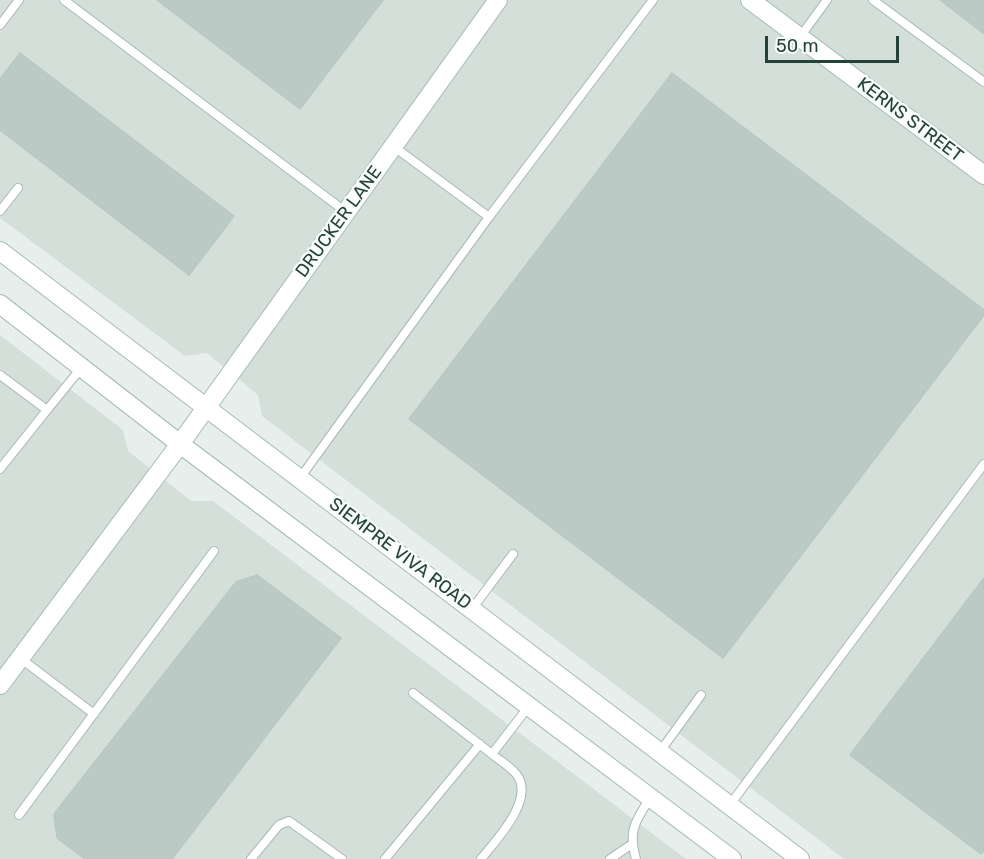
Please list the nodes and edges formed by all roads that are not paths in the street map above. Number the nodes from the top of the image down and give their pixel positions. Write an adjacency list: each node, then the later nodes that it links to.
1 (19, 0): 8 (lane)
2 (64, 0): 15 (lane)
3 (498, 0): 11 (main road, DRUCKER LANE)
4 (653, 0): 16 (lane)
5 (750, 0): 9 (main road, KERNS STREET)
6 (826, 0): 9 (lane)
7 (873, 0): 10 (lane)
8 (0, 25)
9 (800, 37): 12 (main road, KERNS STREET)
10 (984, 82)
11 (393, 146): 15 (main road, DRUCKER LANE); 16 (lane)
12 (984, 176)
13 (18, 188): 14 (lane)
14 (0, 211)
15 (346, 212): 21 (main road, DRUCKER LANE)
16 (489, 217): 26 (lane)
17 (0, 250): 21 (main road, SIEMPRE VIVA ROAD)
18 (0, 304): 19 (main road)
19 (83, 366): 22 (lane); 23 (main road)
20 (0, 375): 22 (lane)
21 (206, 407): 23 (main road, DRUCKER LANE); 26 (main road, SIEMPRE VIVA ROAD)
22 (46, 410): 25 (lane)
23 (180, 444): 30 (main road, DRUCKER LANE); 34 (main road)
24 (984, 464): 40 (lane)
25 (0, 469)
26 (300, 478): 29 (main road, SIEMPRE VIVA ROAD)
27 (214, 551): 35 (lane)
28 (513, 554): 29 (lane)
29 (472, 609): 37 (main road, SIEMPRE VIVA ROAD)
30 (20, 658): 31 (main road, DRUCKER LANE); 35 (lane)
31 (0, 685)
32 (413, 693): 36 (lane)
33 (701, 696): 37 (lane)
34 (529, 706): 38 (lane); 39 (main road)
35 (93, 714): 41 (lane)
36 (480, 744): 38 (lane); 45 (lane)
37 (659, 753): 40 (main road, SIEMPRE VIVA ROAD)
38 (492, 754): 46 (lane)
39 (651, 797): 42 (lane); 50 (main road)
40 (729, 806): 51 (main road, SIEMPRE VIVA ROAD)
41 (19, 815)
42 (632, 844): 47 (lane); 48 (lane); 49 (lane)
43 (251, 859): 44 (lane)
44 (342, 859)
45 (385, 859)
46 (481, 859)
47 (610, 859)
48 (630, 859)
49 (636, 859)
50 (732, 859)
51 (800, 859)

